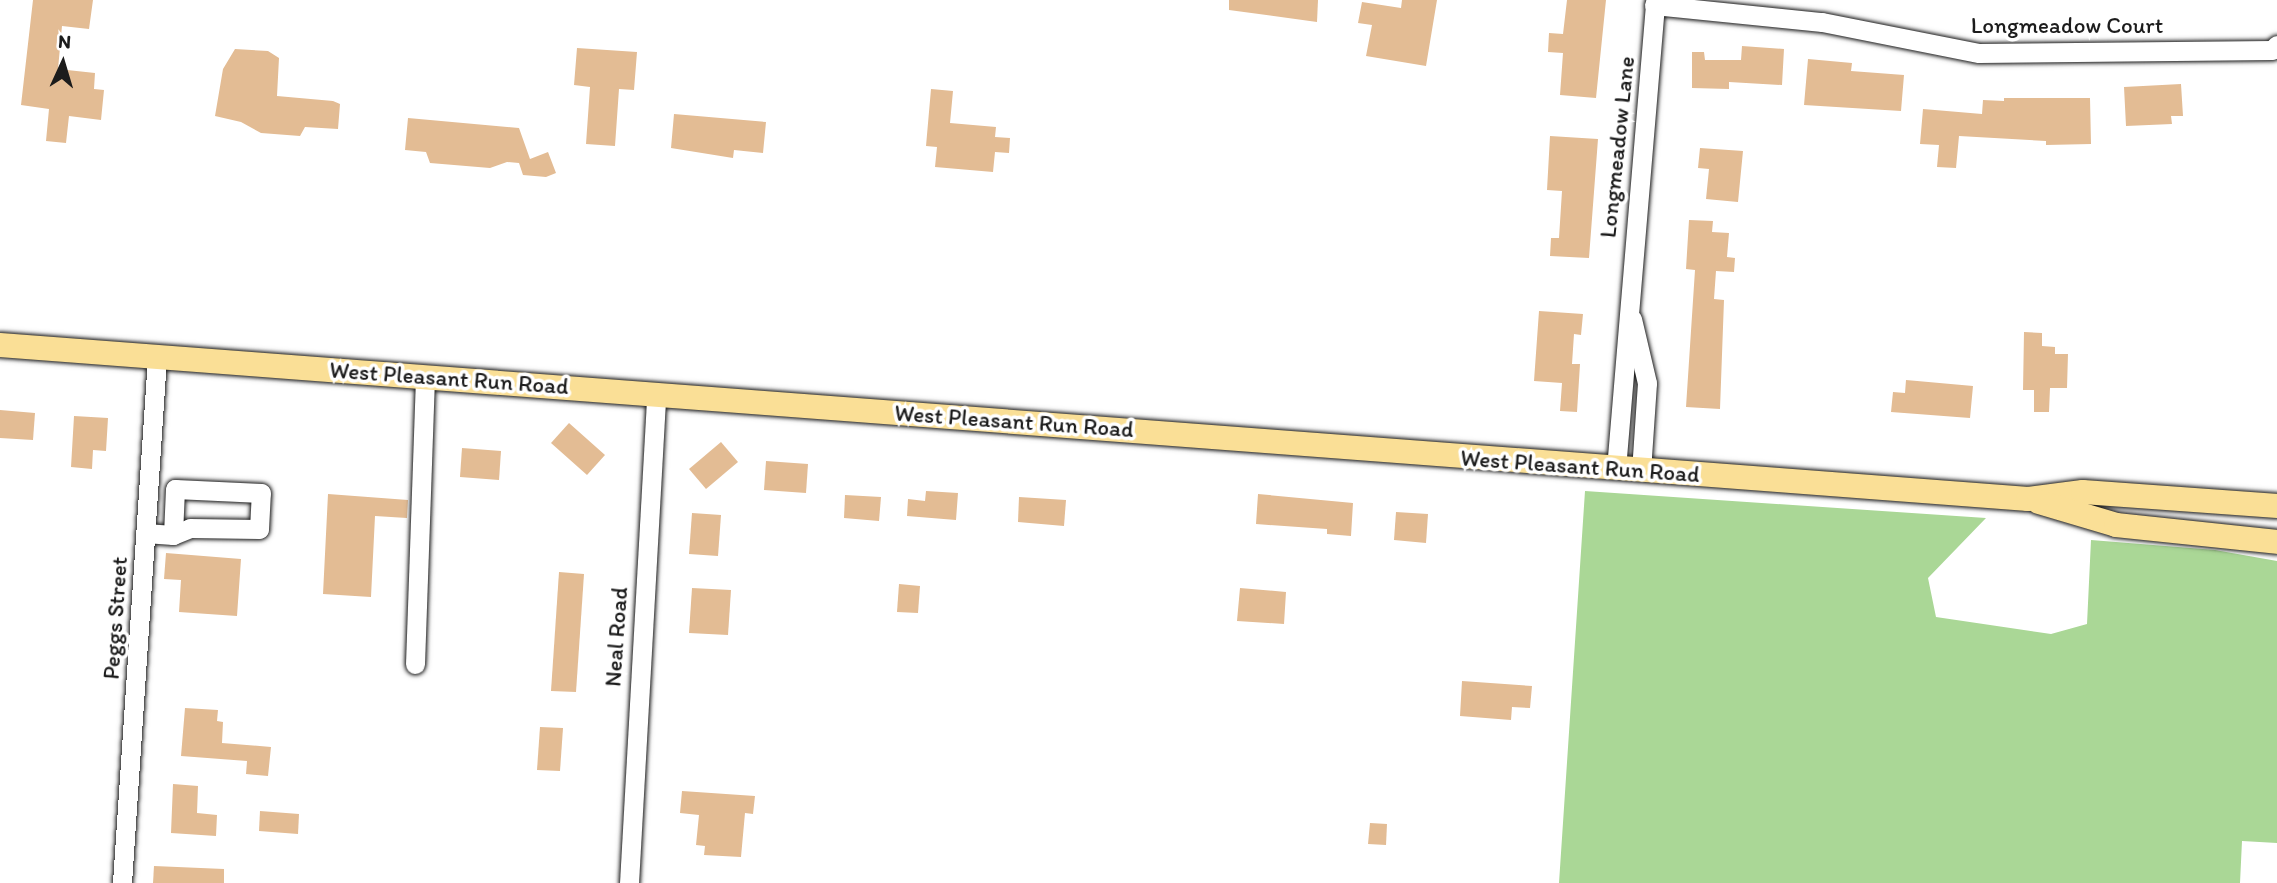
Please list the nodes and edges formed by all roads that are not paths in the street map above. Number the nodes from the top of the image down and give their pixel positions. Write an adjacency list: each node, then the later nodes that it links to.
1 (1654, 2): 2 (street, Longmeadow Court); 3 (street, Longmeadow Lane)
2 (2275, 47)
3 (1627, 298): 8 (street, Longmeadow Lane); 9 (street, Longmeadow Lane)
4 (0, 345): 5 (main road, West Pleasant Run Road)
5 (157, 356): 6 (main road, West Pleasant Run Road); 12 (street, Peggs Street)
6 (425, 375): 7 (main road, West Pleasant Run Road); 15 (street)
7 (656, 393): 8 (main road, West Pleasant Run Road); 17 (street, Neal Road)
8 (1615, 468): 9 (main road, West Pleasant Run Road)
9 (1641, 471): 10 (main road, West Pleasant Run Road)
10 (2028, 499): 11 (main road, West Pleasant Run Road); 14 (main road, West Pleasant Run Road)
11 (2277, 506)
12 (145, 533): 13 (street); 16 (street, Peggs Street)
13 (173, 535): 13 (street)
14 (2277, 542)
15 (415, 664)
16 (122, 883)
17 (629, 883)

